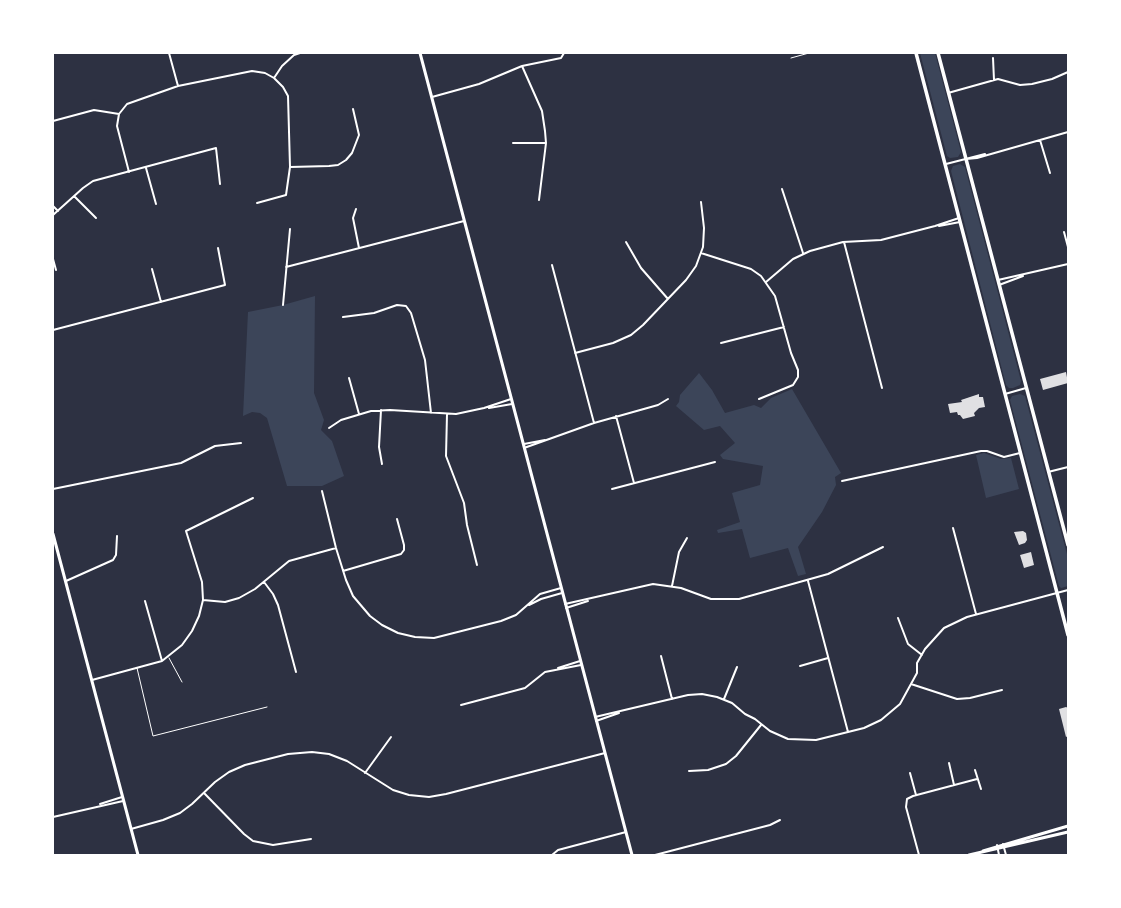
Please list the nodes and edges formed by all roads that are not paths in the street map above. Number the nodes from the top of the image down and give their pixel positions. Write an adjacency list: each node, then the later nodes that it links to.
1 (169, 53): 14 (street)
2 (300, 53): 12 (street)
3 (420, 53): 16 (street)
4 (564, 53): 10 (street)
5 (809, 53): 8 (lane)
6 (916, 53): 25 (highway)
7 (938, 53): 15 (highway)
8 (791, 58)
9 (993, 58): 13 (street)
10 (522, 66): 16 (street); 23 (street)
11 (1068, 72): 13 (street)
12 (274, 78): 14 (street); 26 (street)
13 (994, 80): 15 (street)
14 (178, 86): 18 (street)
15 (948, 93): 24 (highway)
16 (432, 97): 43 (street)
17 (353, 109): 26 (street)
18 (119, 114): 19 (street); 28 (street)
19 (53, 121)
20 (1068, 132): 21 (street)
21 (1040, 139): 24 (street); 29 (street)
22 (513, 143): 23 (street)
23 (546, 144): 33 (street)
24 (966, 159): 25 (street); 60 (highway)
25 (946, 164): 42 (highway)
26 (290, 167): 35 (street)
27 (146, 168): 28 (street); 30 (street); 36 (street)
28 (129, 172): 32 (street)
29 (1050, 173)
30 (220, 184)
31 (782, 189): 52 (street)
32 (74, 196): 39 (street); 41 (street)
33 (539, 200)
34 (701, 202): 51 (street)
35 (257, 203)
36 (156, 204)
37 (53, 206): 39 (street)
38 (356, 209): 50 (street)
39 (58, 211): 40 (street)
40 (53, 215)
41 (96, 218)
42 (960, 220): 47 (street); 74 (highway)
43 (464, 221): 50 (street); 75 (street)
44 (290, 229): 56 (street)
45 (1064, 232): 48 (street)
46 (626, 242): 63 (street)
47 (843, 242): 52 (street); 72 (street)
48 (1068, 247)
49 (218, 248): 64 (street)
50 (359, 248): 56 (street)
51 (701, 253): 61 (street); 63 (street)
52 (803, 253): 61 (street)
53 (53, 259): 58 (street)
54 (1068, 264): 59 (street)
55 (552, 265): 70 (street)
56 (286, 266): 65 (street)
57 (152, 269): 64 (street)
58 (56, 270)
59 (1026, 275): 60 (street); 62 (street)
60 (998, 280): 62 (highway)
61 (766, 282): 67 (street)
62 (999, 285): 73 (highway)
63 (668, 299): 70 (street)
64 (161, 302): 68 (street)
65 (283, 305)
66 (343, 317): 81 (street)
67 (784, 327): 69 (street); 77 (street)
68 (53, 330)
69 (722, 343)
70 (575, 354): 85 (street)
71 (349, 378): 82 (street)
72 (882, 388)
73 (1026, 388): 74 (street); 95 (highway)
74 (1005, 394): 91 (highway)
75 (511, 399): 78 (street); 79 (street)
76 (668, 399): 84 (street)
77 (759, 399)
78 (512, 404): 79 (street); 89 (street)
79 (484, 408): 83 (street)
80 (381, 410): 81 (street); 82 (street); 93 (street)
81 (431, 413): 83 (street)
82 (359, 414): 86 (street)
83 (447, 414): 110 (street)
84 (616, 416): 85 (street); 97 (street)
85 (594, 423): 87 (street)
86 (329, 428)
87 (548, 440): 89 (street); 90 (street)
88 (241, 443): 98 (street)
89 (523, 444): 90 (street)
90 (524, 448): 116 (street)
91 (1020, 452): 96 (street); 119 (highway)
92 (715, 462): 97 (street)
93 (382, 464)
94 (1068, 467): 95 (street)
95 (1048, 472): 107 (highway)
96 (842, 481)
97 (634, 483): 99 (street)
98 (53, 489)
99 (612, 489)
100 (322, 491): 109 (street)
101 (253, 498): 120 (street)
102 (397, 519): 111 (street)
103 (953, 528): 126 (street)
104 (53, 534): 112 (street)
105 (118, 536): 112 (street)
106 (687, 538): 115 (street)
107 (1068, 545)
108 (883, 547): 113 (street)
109 (336, 548): 111 (street); 114 (street)
110 (477, 565)
111 (342, 571): 124 (street)
112 (66, 581): 141 (street)
113 (808, 581): 115 (street); 132 (street)
114 (264, 582): 120 (street); 140 (street)
115 (672, 586): 121 (street)
116 (561, 588): 118 (street); 124 (street)
117 (1068, 590): 119 (street)
118 (562, 593): 123 (street); 124 (street)
119 (1057, 593): 126 (street); 128 (highway)
120 (203, 600): 131 (street)
121 (591, 600): 123 (street); 125 (street)
122 (145, 601): 134 (street)
123 (565, 604): 125 (street)
124 (528, 605)
125 (566, 608): 133 (street)
126 (976, 614): 129 (street)
127 (898, 618): 129 (street)
128 (1068, 635)
129 (922, 655): 143 (street)
130 (661, 656): 145 (street)
131 (168, 657): 134 (street); 142 (lane)
132 (828, 658): 136 (street); 153 (street)
133 (580, 660): 135 (street); 139 (street)
134 (162, 661): 137 (street)
135 (582, 665): 139 (street); 150 (street)
136 (800, 666)
137 (137, 667): 141 (street); 148 (lane)
138 (737, 668): 146 (street)
139 (553, 670): 147 (street)
140 (296, 672)
141 (92, 680): 166 (street)
142 (182, 682)
143 (911, 684): 144 (street); 153 (street)
144 (1002, 690)
145 (672, 699): 146 (street); 149 (street)
146 (724, 699): 152 (street)
147 (461, 705)
148 (267, 707)
149 (624, 712): 150 (street); 151 (street)
150 (595, 717): 151 (street)
151 (596, 721): 155 (street)
152 (761, 726): 153 (street); 158 (street)
153 (848, 732)
154 (391, 737): 159 (street)
155 (605, 753): 159 (street); 171 (street)
156 (949, 763): 162 (street)
157 (975, 770): 161 (street)
158 (689, 771)
159 (365, 773): 164 (street)
160 (910, 773): 165 (street)
161 (978, 779): 162 (street); 163 (street)
162 (954, 785): 165 (street)
163 (980, 790)
164 (204, 793): 170 (street); 173 (street)
165 (916, 795): 181 (street)
166 (123, 799): 167 (street); 170 (street)
167 (53, 817)
168 (780, 820): 180 (street)
169 (1068, 826): 174 (street)
170 (131, 829): 177 (street)
171 (626, 832): 178 (street); 179 (street)
172 (1068, 832): 176 (street)
173 (311, 839)
174 (1002, 844): 175 (street); 176 (street)
175 (997, 847): 176 (street); 182 (street); 183 (street)
176 (1003, 848): 184 (street)
177 (138, 855)
178 (552, 855)
179 (632, 855)
180 (655, 855)
181 (919, 855)
182 (969, 855)
183 (999, 855)
184 (1006, 855)

